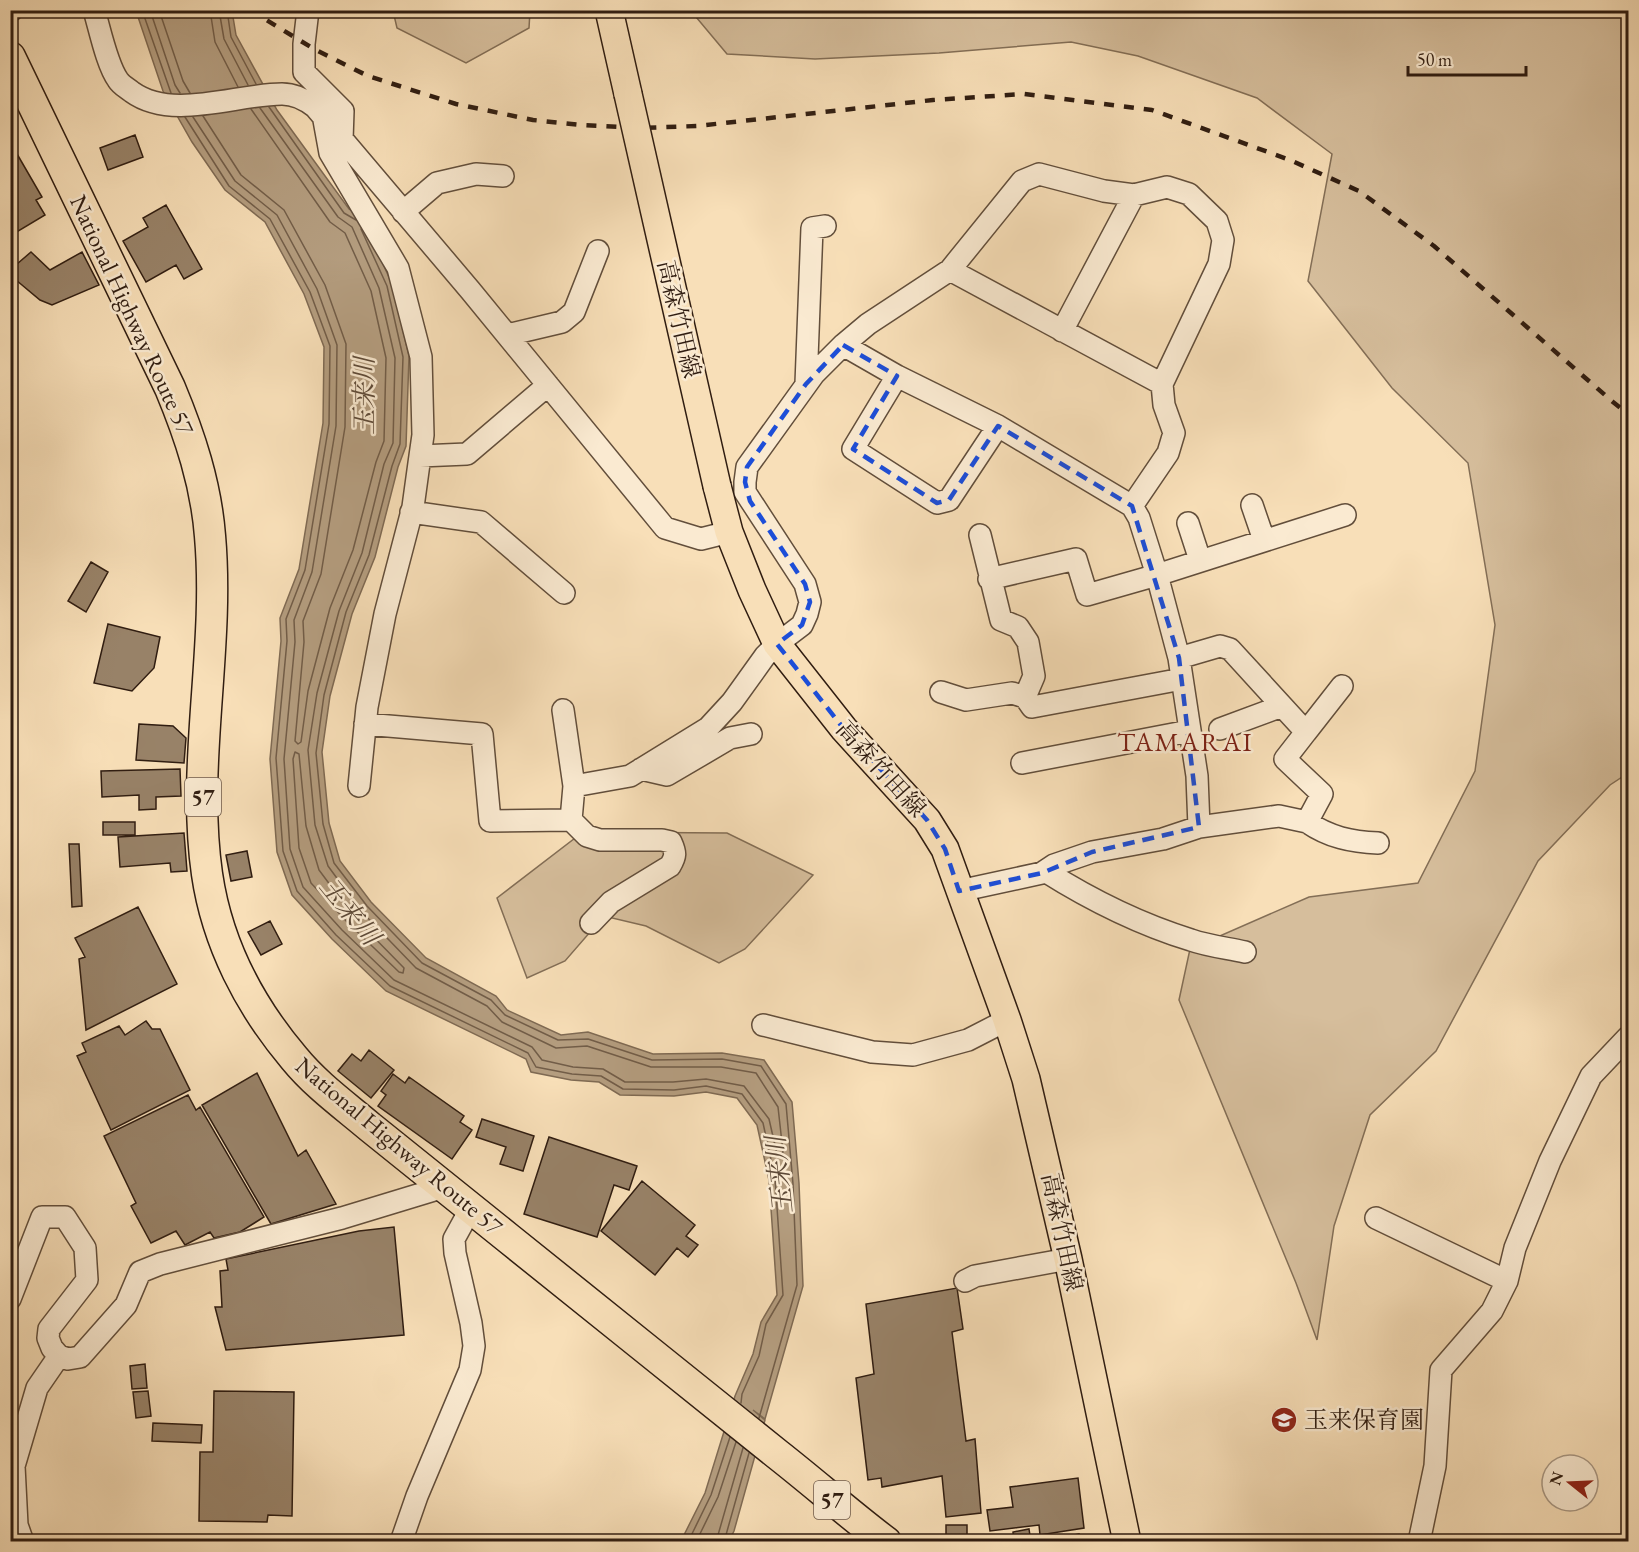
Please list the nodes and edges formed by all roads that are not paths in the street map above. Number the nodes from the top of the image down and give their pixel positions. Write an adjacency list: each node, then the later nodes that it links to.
1 (94, 10): 5 (street)
2 (308, 10): 6 (street)
3 (609, 10): 27 (main road, 高森竹田線, bridge)
4 (10, 57): 62 (highway, National Highway Route 57 / 57)
5 (324, 120): 6 (street); 21 (street)
6 (342, 140): 9 (street)
7 (503, 176): 9 (street)
8 (1134, 195): 12 (street); 13 (street); 18 (street)
9 (404, 212): 14 (street)
10 (825, 226): 17 (street)
11 (598, 251): 14 (street)
12 (950, 270): 13 (street); 15 (street)
13 (1062, 331): 18 (street)
14 (507, 335): 19 (street)
15 (843, 345): 16 (street); 17 (street)
16 (897, 376): 20 (street); 20 (street)
17 (806, 384): 34 (street)
18 (1162, 384): 23 (street)
19 (548, 385): 21 (street); 27 (street)
20 (998, 426): 23 (street)
21 (420, 456): 24 (street)
22 (1252, 505): 29 (street)
23 (1132, 506): 31 (street)
24 (411, 512): 33 (street); 42 (street)
25 (1345, 515): 29 (street)
26 (1188, 523): 30 (street)
27 (729, 532): 34 (main road, 高森竹田線)
28 (980, 535): 32 (street)
29 (1264, 540): 30 (street)
30 (1200, 560): 31 (street)
31 (1157, 575): 32 (street); 35 (street)
32 (989, 579): 39 (street)
33 (564, 593)
34 (777, 644): 48 (street); 56 (main road, 高森竹田線)
35 (1179, 658): 36 (street); 40 (street)
36 (1182, 679): 39 (street); 44 (street)
37 (1342, 686): 45 (street)
38 (941, 692): 39 (street)
39 (1025, 697)
40 (1282, 706): 43 (street); 45 (street)
41 (563, 710): 50 (street)
42 (365, 724): 49 (street); 51 (street)
43 (1220, 729)
44 (1189, 731): 47 (street); 53 (street)
45 (1306, 732): 52 (street)
46 (751, 734): 48 (street)
47 (1022, 763)
48 (641, 769): 50 (street)
49 (360, 786)
50 (574, 786): 51 (street)
51 (571, 820): 57 (street)
52 (1307, 822): 53 (street); 54 (street)
53 (1199, 827): 55 (street)
54 (1378, 843)
55 (1045, 871): 56 (street); 58 (street)
56 (959, 891): 59 (main road, 高森竹田線)
57 (591, 923)
58 (1245, 952)
59 (1007, 1020): 60 (street); 65 (main road, 高森竹田線)
60 (764, 1025)
61 (1629, 1037): 67 (street)
62 (444, 1187): 63 (highway, National Highway Route 57 / 57); 69 (street)
63 (471, 1208): 71 (street); 72 (highway, National Highway Route 57 / 57)
64 (1376, 1218): 67 (street)
65 (1068, 1259): 66 (street); 73 (main road, 高森竹田線)
66 (965, 1281)
67 (1507, 1281): 74 (street)
68 (10, 1299): 69 (street)
69 (59, 1356): 70 (street)
70 (23, 1542)
71 (401, 1542)
72 (886, 1542)
73 (1127, 1542)
74 (1419, 1542)

